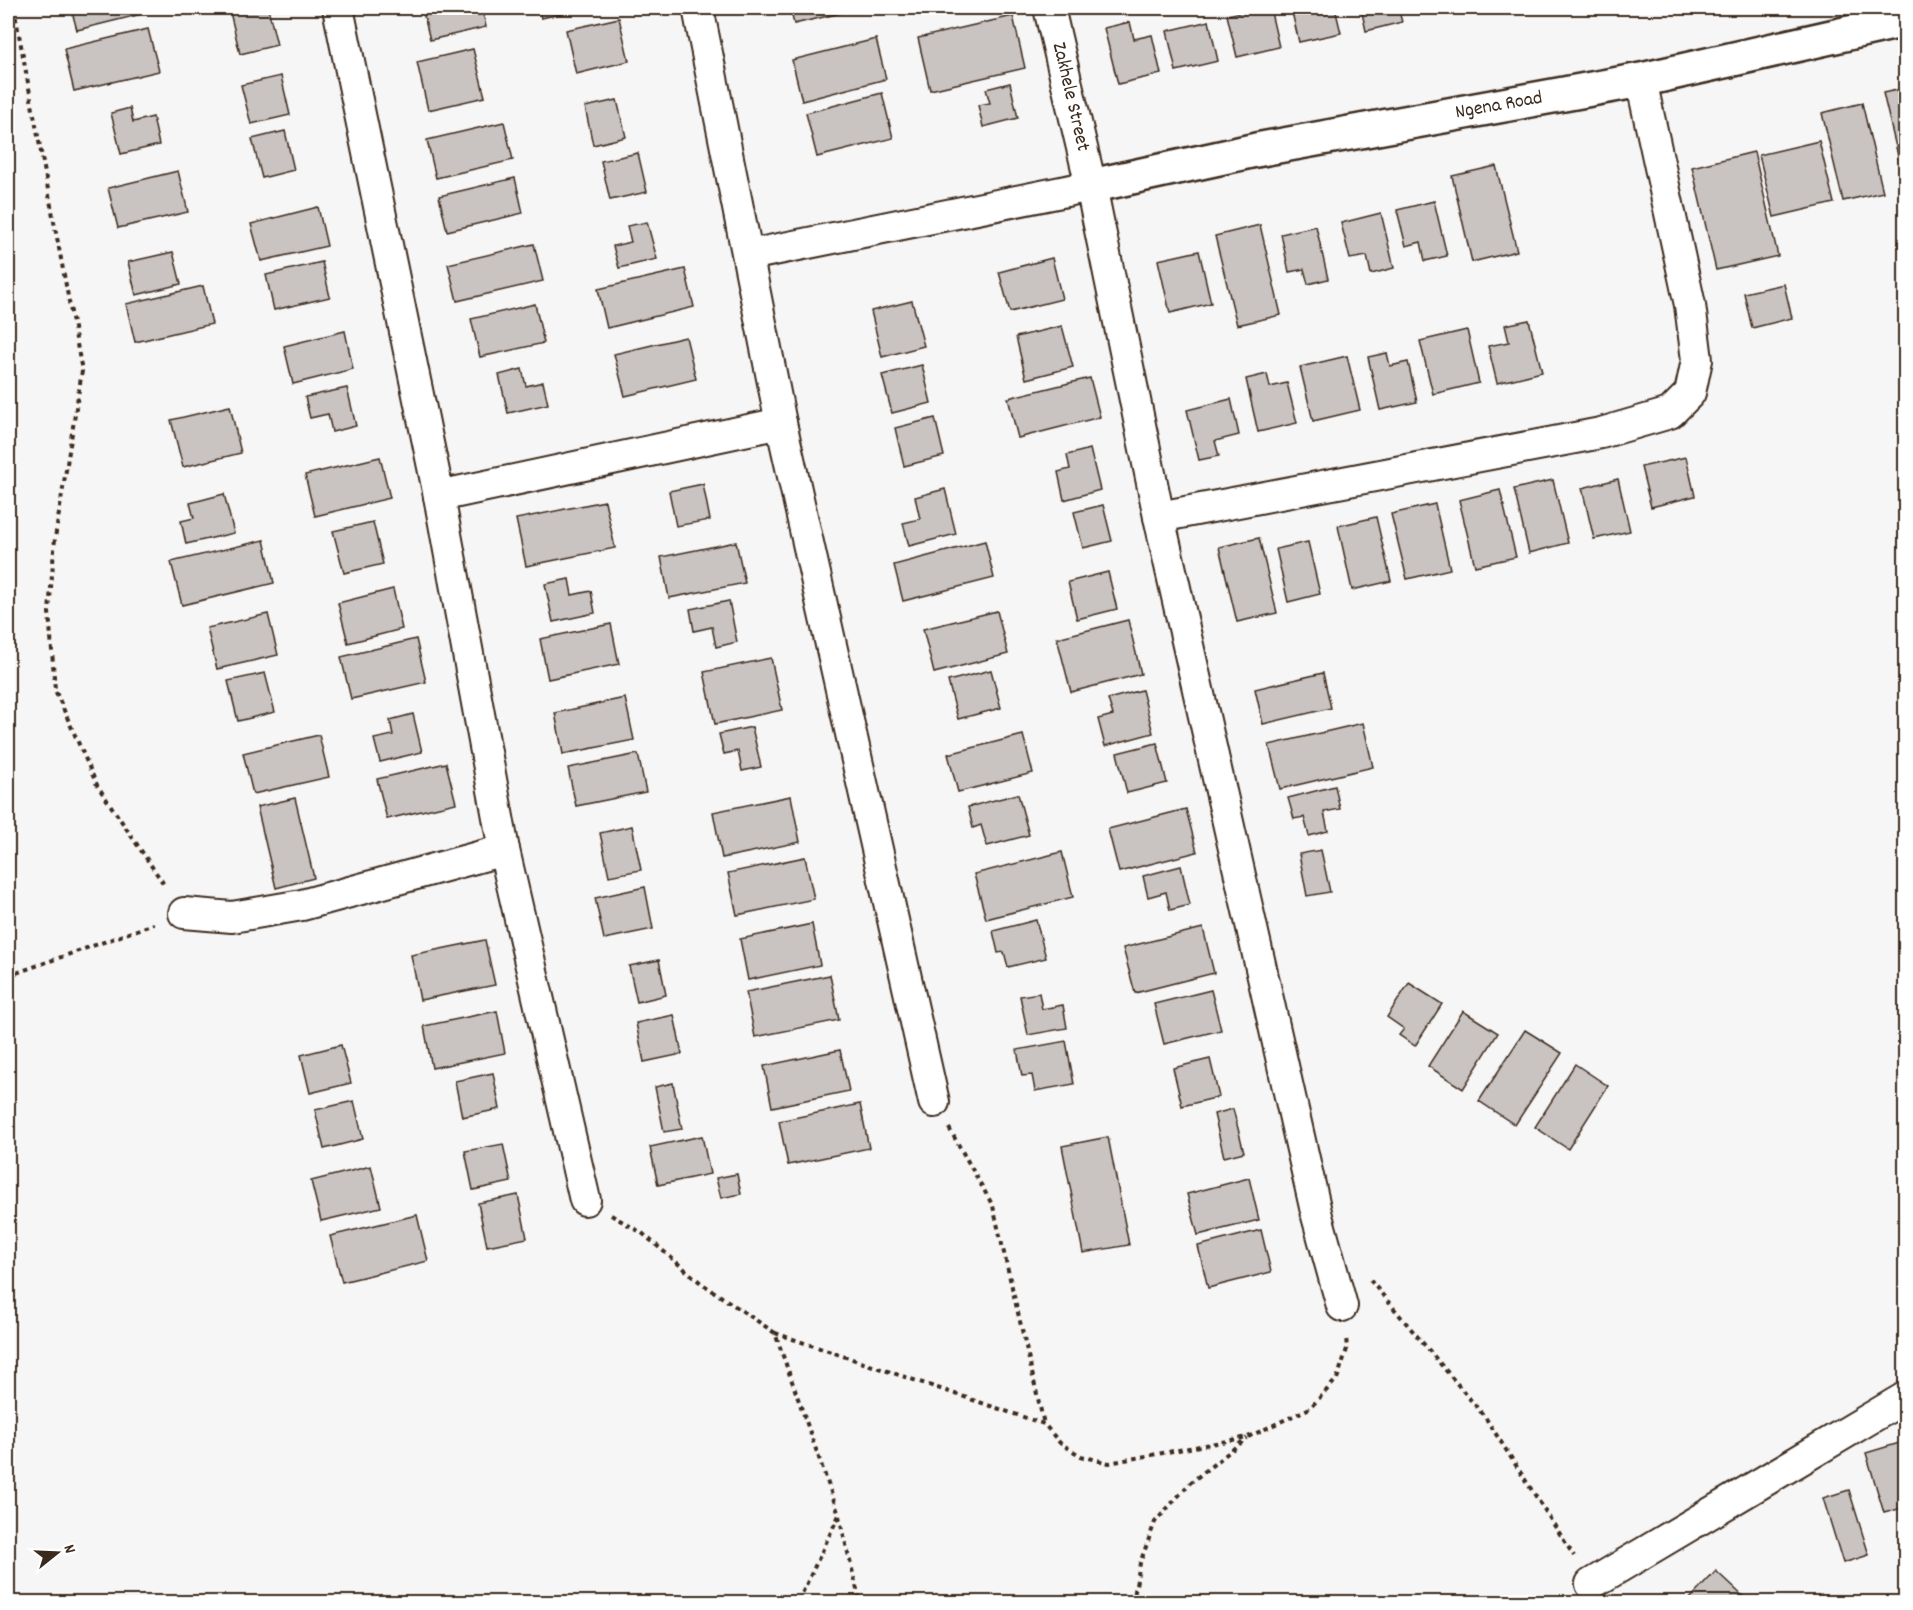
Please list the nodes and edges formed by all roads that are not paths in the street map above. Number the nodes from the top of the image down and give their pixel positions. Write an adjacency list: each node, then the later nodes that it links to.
1 (338, 8): 9 (street)
2 (699, 8): 7 (street)
3 (1049, 8): 6 (street, Zakhele Street)
4 (1905, 20): 5 (street, Ngena Road)
5 (1641, 80): 6 (street, Ngena Road); 10 (street)
6 (1091, 186): 7 (street); 10 (street, Zakhele Street)
7 (749, 255): 8 (street)
8 (781, 423): 9 (street); 13 (street)
9 (439, 496): 11 (street)
10 (1159, 518): 15 (street, Zakhele Street)
11 (504, 850): 12 (street); 14 (street)
12 (184, 913)
13 (934, 1102)
14 (585, 1200)
15 (1342, 1306)
16 (1905, 1397): 17 (street)
17 (1591, 1584)

